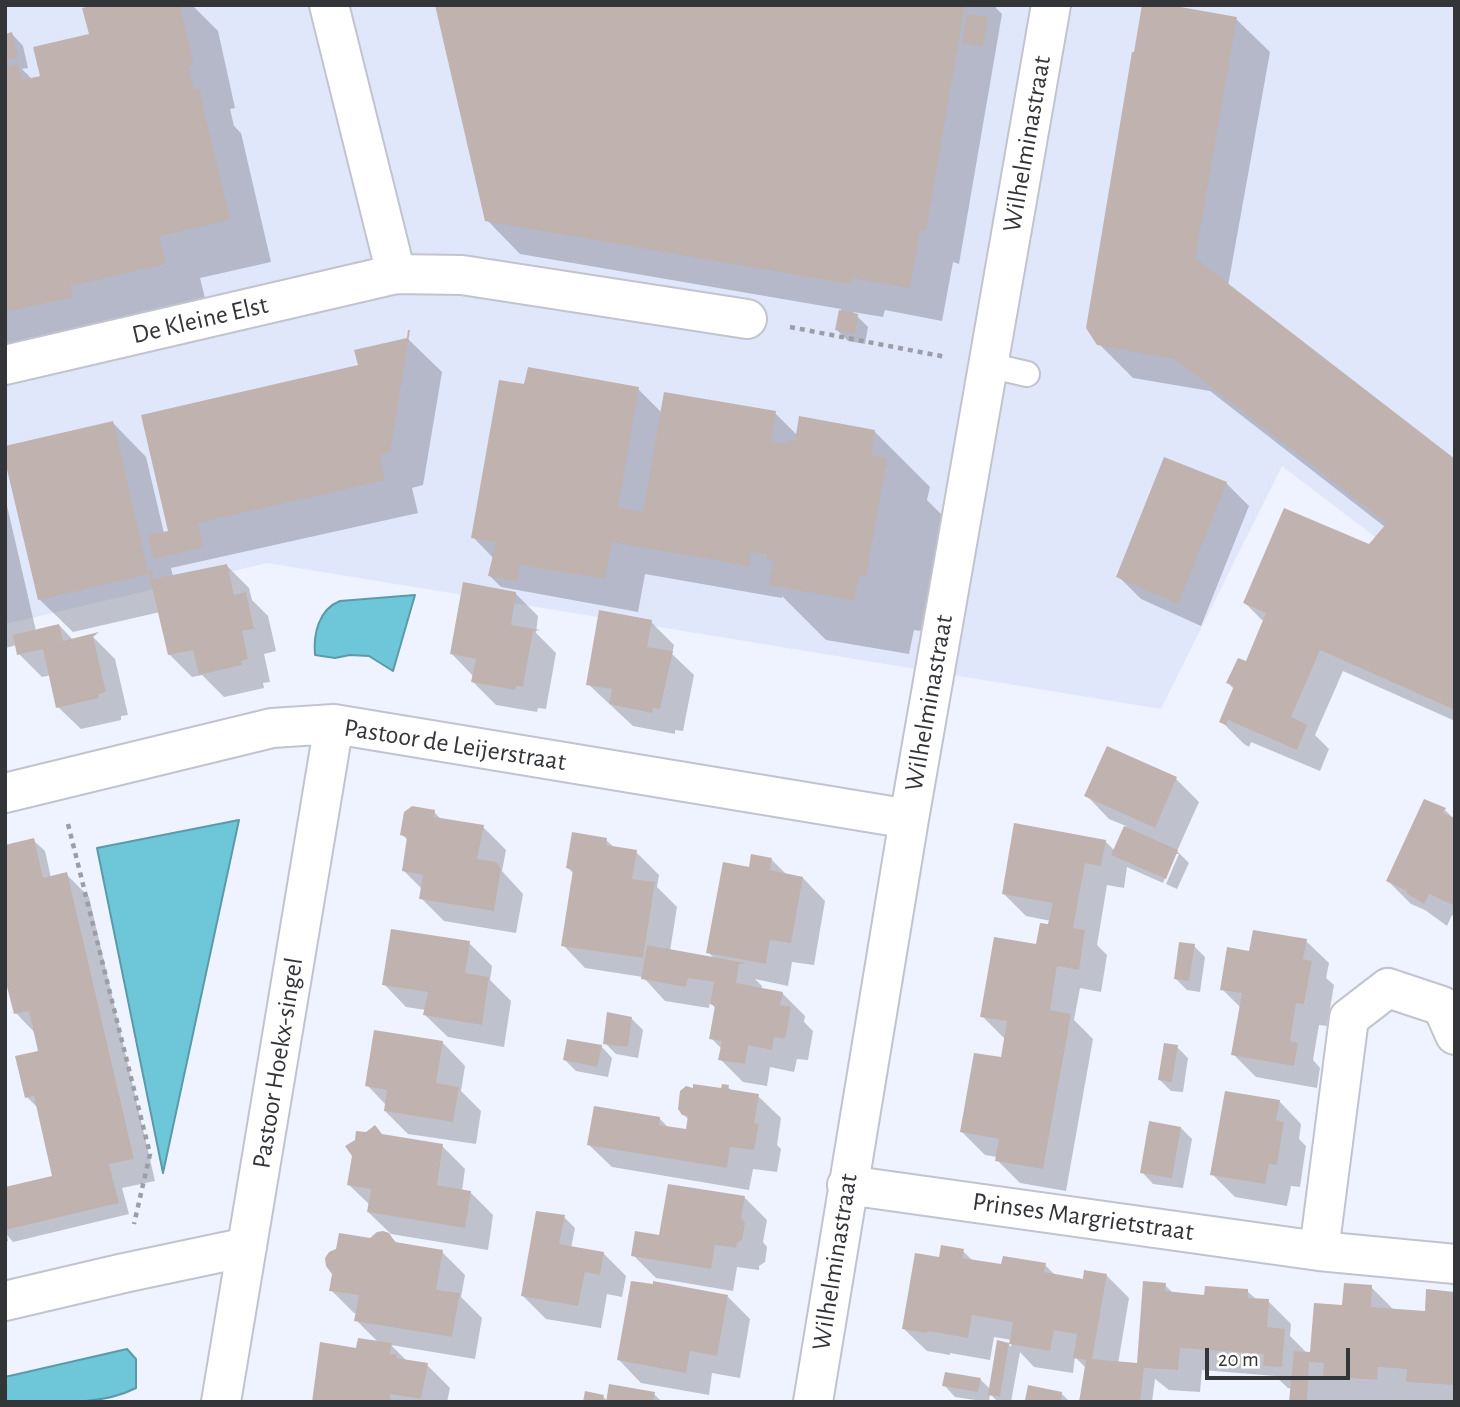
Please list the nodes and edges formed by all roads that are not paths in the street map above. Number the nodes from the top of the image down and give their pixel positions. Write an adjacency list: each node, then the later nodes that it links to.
1 (329, 5): 3 (street)
2 (1051, 5): 6 (street, Wilhelminastraat)
3 (396, 274): 4 (street, De Kleine Elst); 5 (street, De Kleine Elst)
4 (747, 319)
5 (5, 365)
6 (988, 365): 7 (lane); 10 (street, Wilhelminastraat)
7 (1027, 374)
8 (334, 724): 9 (street, Pastoor de Leijerstraat); 10 (street, Pastoor de Leijerstraat); 13 (street, Pastoor Hoekx-singel)
9 (5, 793)
10 (909, 819): 12 (street, Wilhelminastraat)
11 (1450, 1013): 14 (street)
12 (847, 1185): 14 (street, Prinses Margrietstraat); 18 (street, Wilhelminastraat)
13 (247, 1247): 16 (street); 17 (street, Pastoor Hoekx-singel)
14 (1319, 1251): 15 (street, Prinses Margrietstraat)
15 (1455, 1264)
16 (5, 1301)
17 (221, 1402)
18 (813, 1402)

